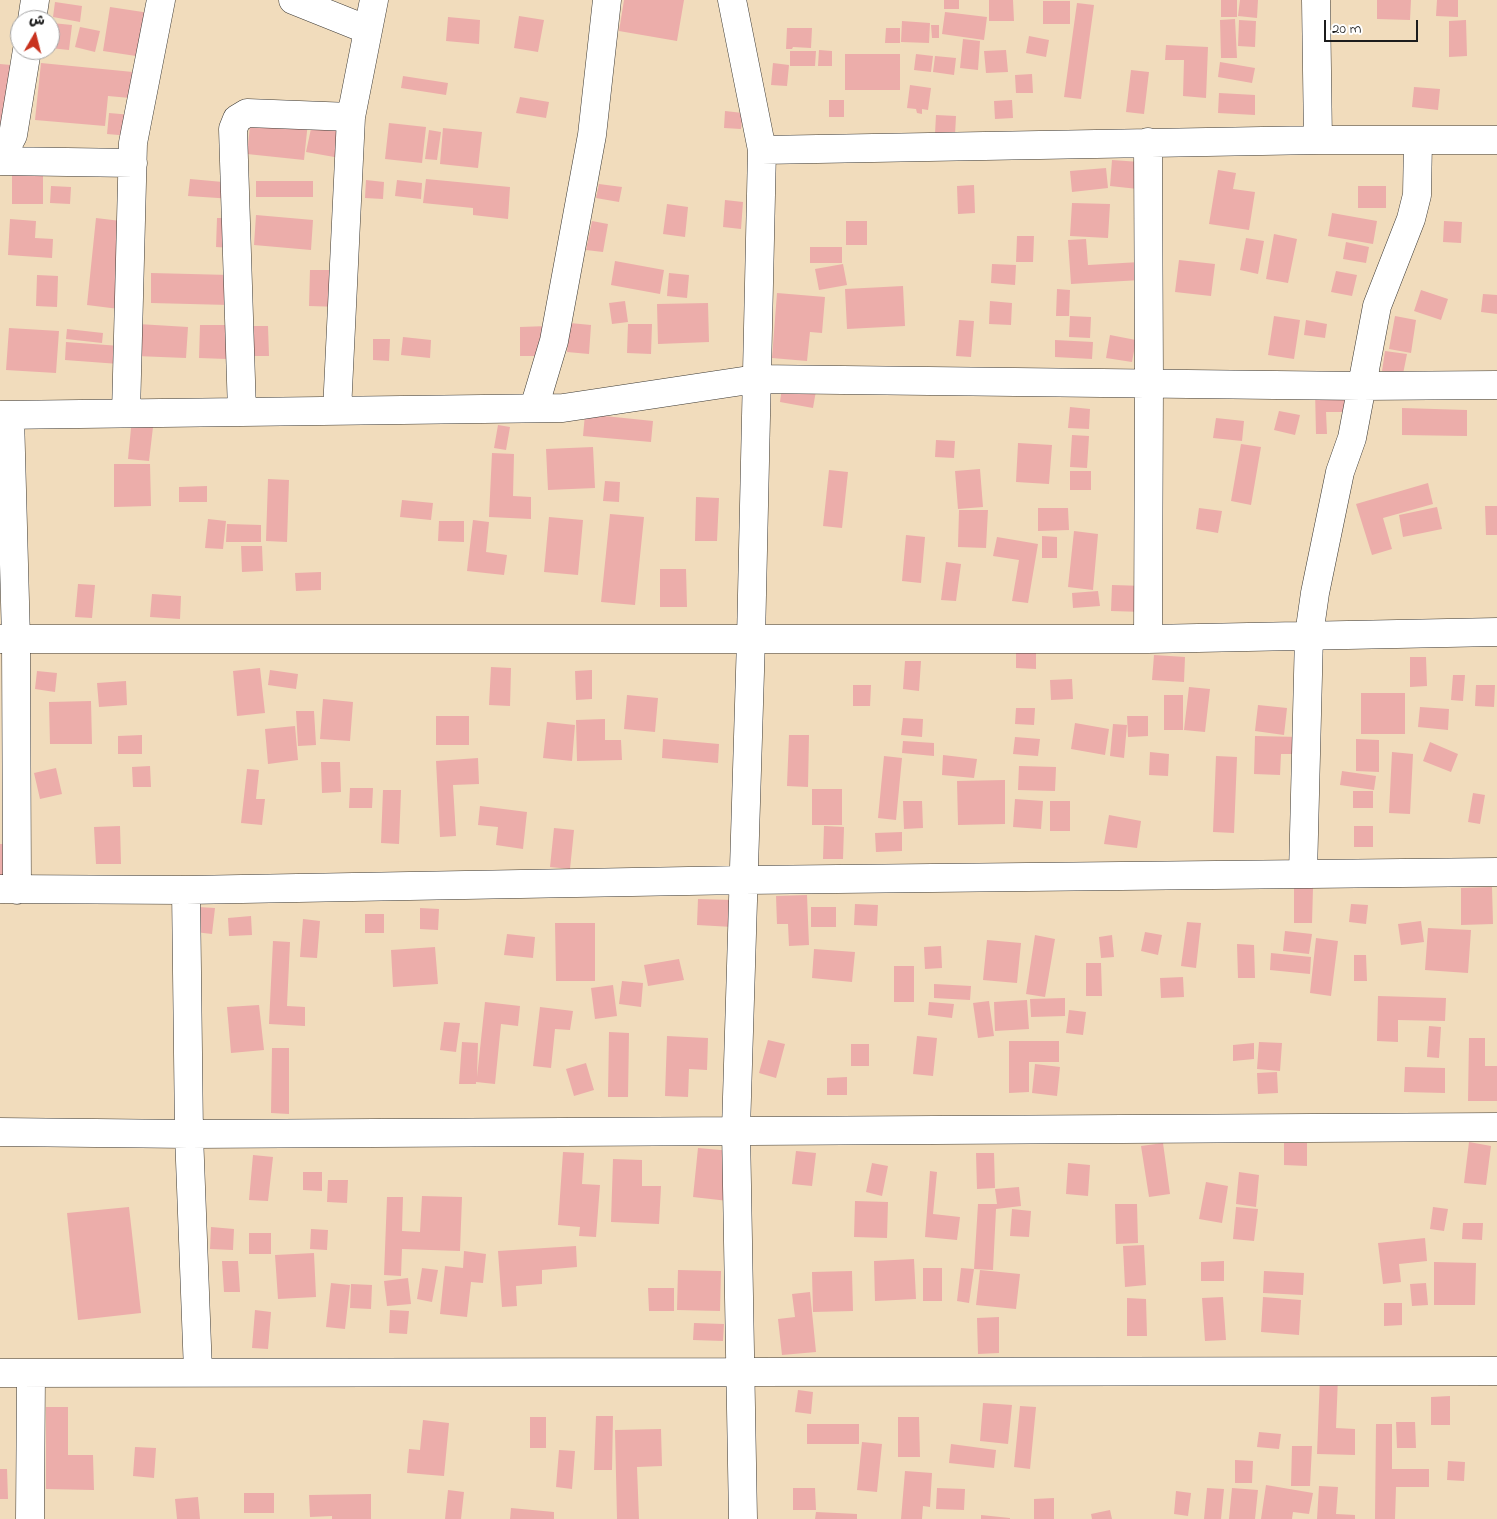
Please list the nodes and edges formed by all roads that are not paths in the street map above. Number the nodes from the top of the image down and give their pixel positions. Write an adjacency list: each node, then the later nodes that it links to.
1 (161, 0): 16 (street)
2 (293, 0): 7 (street)
3 (374, 0): 7 (street)
4 (606, 0): 21 (street)
5 (732, 0): 14 (street)
6 (1316, 0): 10 (street)
7 (368, 30): 9 (street)
8 (25, 60): 15 (street)
9 (351, 117): 22 (street); 23 (street)
10 (1318, 140): 12 (street); 13 (street)
11 (1497, 140): 12 (street)
12 (1418, 141): 19 (street)
13 (1148, 142): 14 (street); 18 (street)
14 (762, 150): 17 (street)
15 (0, 160): 16 (street)
16 (133, 163): 24 (street)
17 (756, 379): 18 (street); 21 (street); 29 (street)
18 (1149, 383): 19 (street); 30 (street)
19 (1361, 386): 20 (street); 27 (street)
20 (1497, 386)
21 (534, 408): 22 (street)
22 (337, 411): 23 (street)
23 (242, 412): 24 (street)
24 (126, 413): 25 (street)
25 (5, 415): 28 (street)
26 (1497, 632): 27 (street)
27 (1309, 636): 30 (street); 32 (street)
28 (8, 639): 29 (street); 34 (street)
29 (751, 639): 30 (street); 33 (street)
30 (1148, 639)
31 (1497, 872): 32 (street)
32 (1303, 874): 33 (street)
33 (744, 880): 35 (street); 37 (street)
34 (9, 889): 35 (street)
35 (186, 890): 39 (street)
36 (1497, 1127): 37 (street)
37 (736, 1130): 39 (street); 44 (street)
38 (0, 1132): 39 (street)
39 (189, 1134): 43 (street)
40 (1497, 1371): 44 (street)
41 (0, 1372): 42 (street)
42 (32, 1372): 43 (street); 45 (street)
43 (198, 1372): 44 (street)
44 (739, 1372): 46 (street)
45 (30, 1519)
46 (742, 1519)

